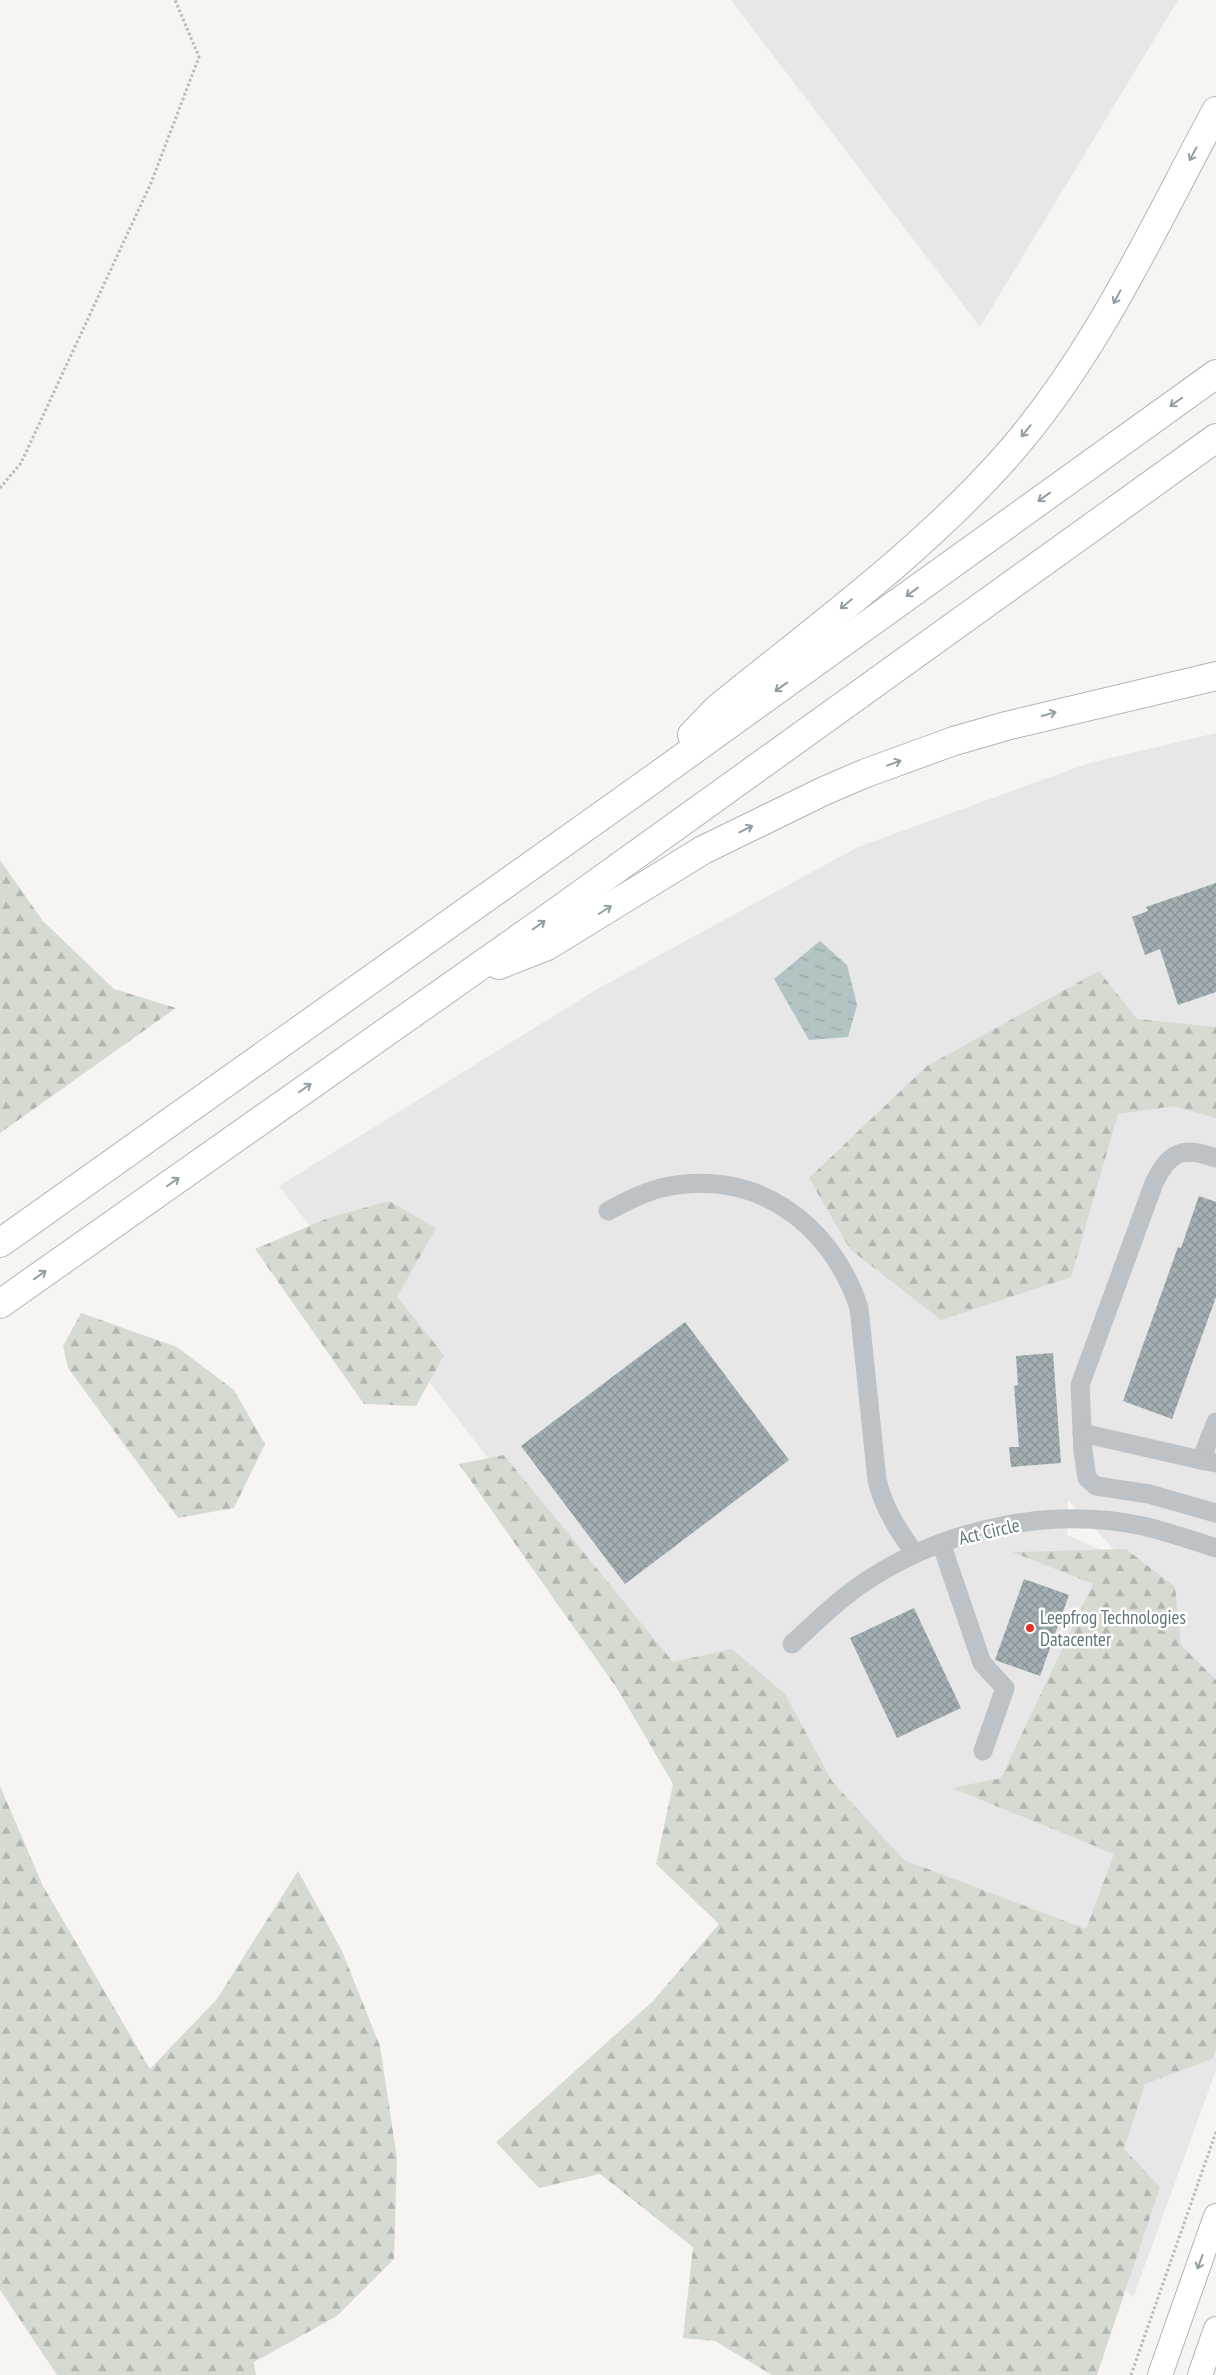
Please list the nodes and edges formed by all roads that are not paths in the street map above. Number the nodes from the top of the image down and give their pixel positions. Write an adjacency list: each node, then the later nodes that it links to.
1 (1216, 110): 5 (highway, one-way to 5)
2 (1216, 374): 5 (highway, one-way to 5)
3 (1216, 438): 6 (highway, one-way to 3)
4 (1216, 676): 6 (highway, one-way to 4)
5 (639, 789): 9 (highway)
6 (452, 985): 10 (highway, one-way to 6)
7 (1216, 1158): 12 (street)
8 (608, 1211): 17 (street)
9 (0, 1243)
10 (0, 1304)
11 (1216, 1422): 13 (street)
12 (1082, 1433): 13 (street); 14 (street)
13 (1208, 1462)
14 (1216, 1513)
15 (940, 1543): 16 (street, Act Circle); 17 (street, Act Circle); 19 (street)
16 (1216, 1548)
17 (915, 1554): 18 (street, Act Circle)
18 (792, 1644)
19 (983, 1751)
20 (1216, 2216): 22 (main road, one-way to 22)
21 (1216, 2329): 23 (main road)
22 (1160, 2375)
23 (1200, 2375)

